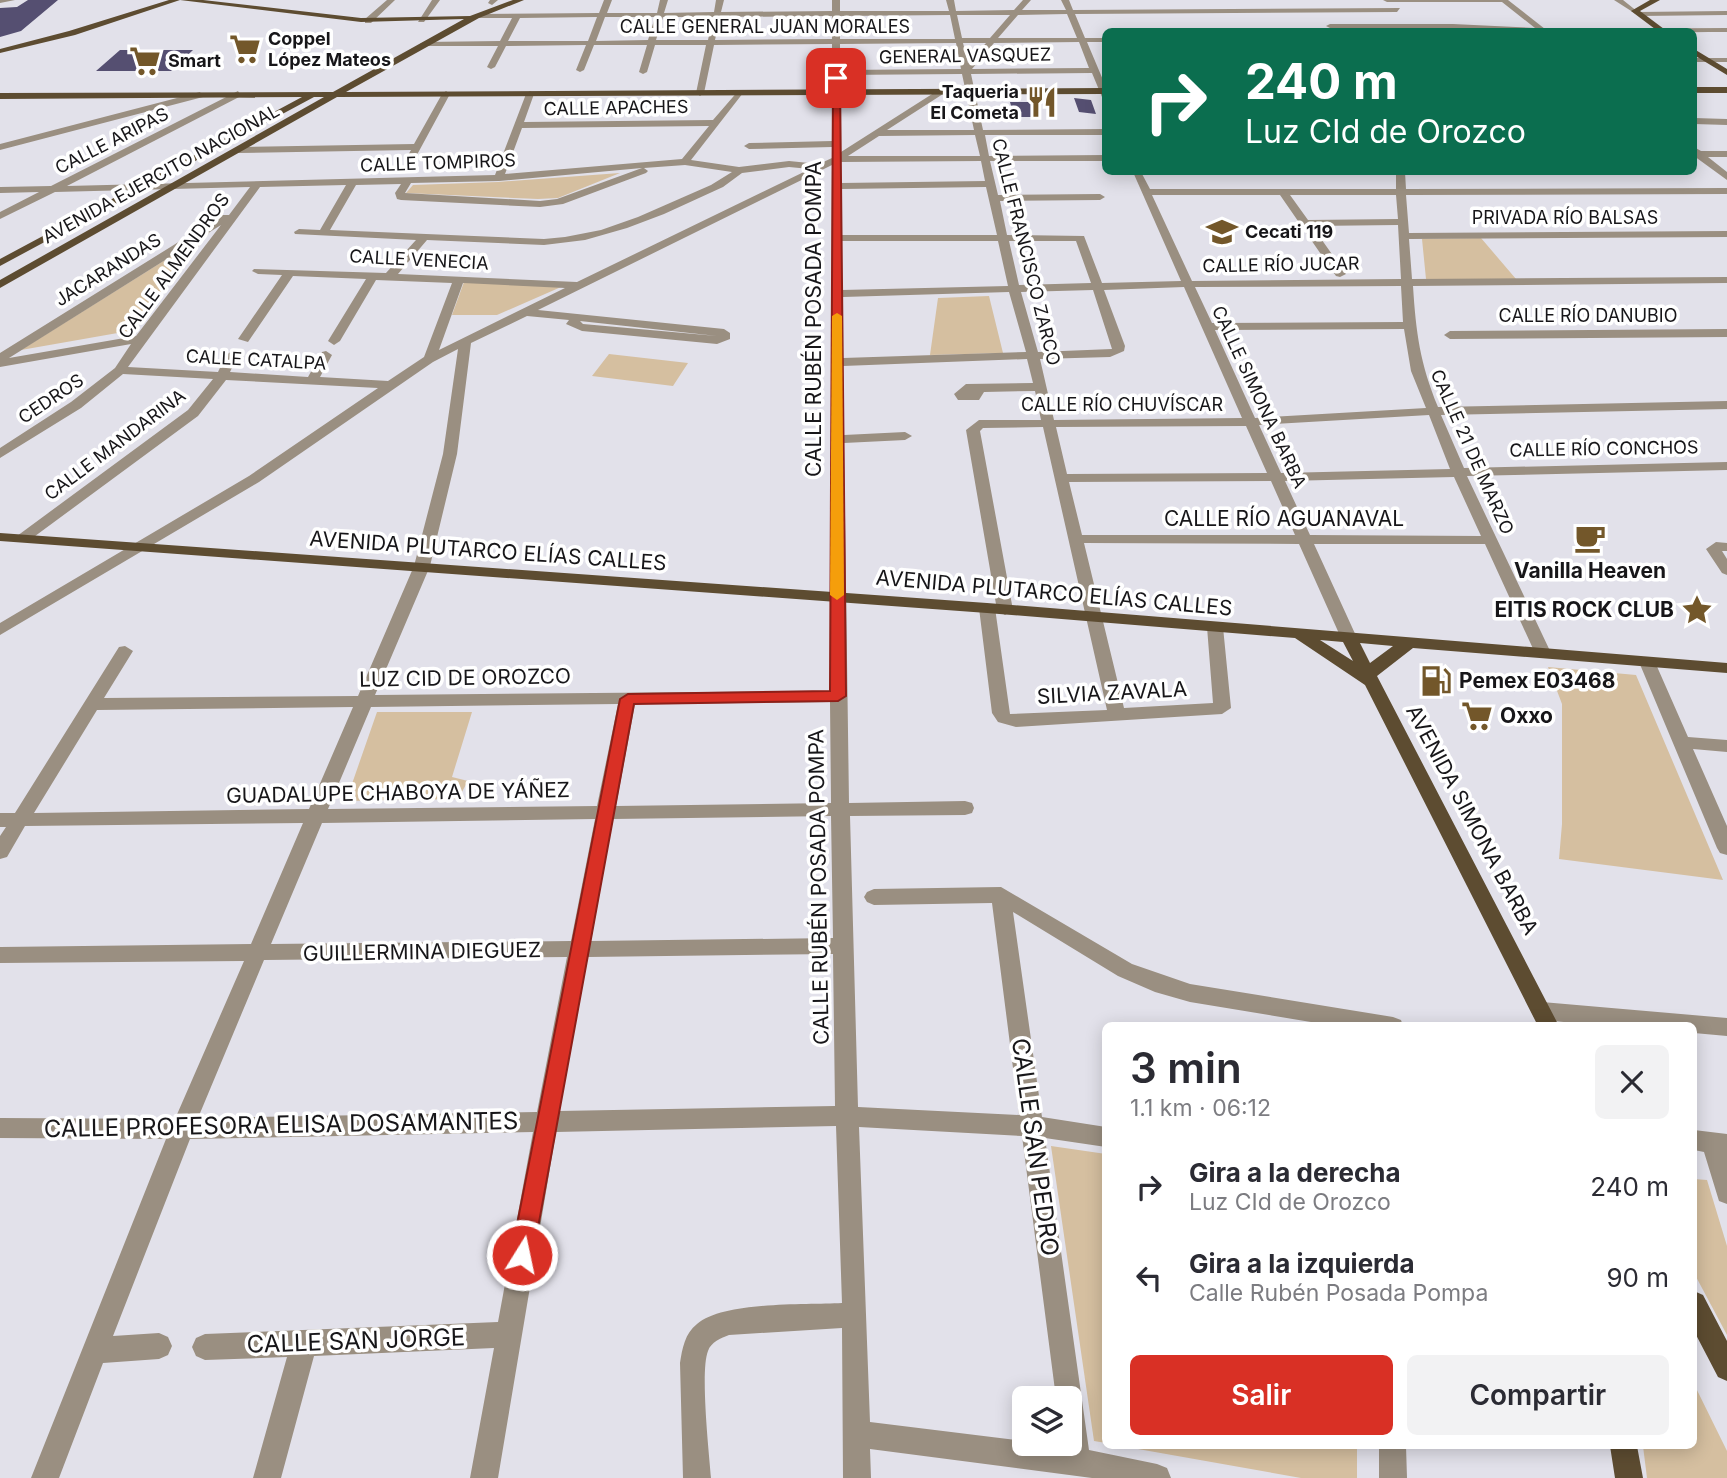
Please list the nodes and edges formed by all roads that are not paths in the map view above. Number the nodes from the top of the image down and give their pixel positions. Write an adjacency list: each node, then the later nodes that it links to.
1 (11, 0): 20 (street)
2 (176, 0): 59 (main road)
3 (184, 0): 38 (main road)
4 (219, 0): 38 (main road)
5 (391, 0): 38 (street)
6 (436, 0): 39 (street)
7 (501, 0): 22 (main road)
8 (520, 0): 35 (main road)
9 (608, 0): 32 (street)
10 (664, 0): 33 (street)
11 (720, 0): 34 (street)
12 (836, 0): 31 (street, CALLE RUBÉN POSADA POMPA)
13 (950, 0): 26 (street, CALLE FRANCISCO ZARCO)
14 (1027, 0): 27 (street)
15 (1065, 0): 28 (street)
16 (1307, 0): 25 (street)
17 (1386, 0): 18 (street); 24 (street)
18 (1504, 0): 43 (street)
19 (1618, 0): 29 (street)
20 (0, 1)
21 (1653, 1): 29 (main road)
22 (493, 2): 37 (main road)
23 (1715, 4): 30 (street)
24 (1397, 10): 25 (street); 42 (street)
25 (1317, 11): 28 (street); 41 (street)
26 (953, 13): 27 (street); 31 (street); 49 (street, CALLE FRANCISCO ZARCO)
27 (1016, 13): 28 (street); 50 (street)
28 (1071, 13): 51 (street)
29 (1637, 13): 30 (street); 45 (main road)
30 (1727, 13)
31 (836, 14): 34 (street); 52 (street, CALLE RUBÉN POSADA POMPA)
32 (602, 15): 33 (street); 36 (street); 53 (street)
33 (660, 15): 34 (street); 54 (street)
34 (717, 15): 55 (street)
35 (476, 16): 36 (street); 37 (main road); 56 (main road, AVENIDA EJERCITO NACIONAL)
36 (517, 16): 57 (street)
37 (456, 18): 39 (main road); 63 (main road, AVENIDA EJERCITO NACIONAL)
38 (370, 19): 39 (main road)
39 (422, 19)
40 (1577, 23): 44 (street)
41 (1331, 28)
42 (1415, 28)
43 (1539, 28)
44 (1570, 28)
45 (1660, 28)
46 (1697, 30): 47 (street)
47 (1727, 30)
48 (1102, 40): 51 (street, CALLE GENERAL JUAN MORALES)
49 (960, 41): 50 (street, CALLE GENERAL JUAN MORALES); 52 (street, CALLE GENERAL JUAN MORALES); 69 (street, CALLE FRANCISCO ZARCO)
50 (993, 41): 51 (street, CALLE GENERAL JUAN MORALES); 69 (street)
51 (1083, 41): 66 (street)
52 (835, 42): 55 (street, CALLE GENERAL JUAN MORALES); 70 (street, CALLE RUBÉN POSADA POMPA)
53 (591, 43): 54 (street, CALLE GENERAL JUAN MORALES); 57 (street, CALLE GENERAL JUAN MORALES); 67 (street)
54 (651, 43): 55 (street, CALLE GENERAL JUAN MORALES); 68 (street)
55 (711, 43): 78 (street)
56 (424, 44): 57 (street, CALLE GENERAL JUAN MORALES); 64 (main road, AVENIDA EJERCITO NACIONAL)
57 (503, 44): 65 (street)
58 (1697, 53): 61 (main road)
59 (0, 56)
60 (1697, 60): 61 (street)
61 (1707, 60): 62 (street); 71 (main road)
62 (1727, 60)
63 (374, 62): 64 (main road); 83 (main road, AVENIDA EJERCITO NACIONAL)
64 (387, 64): 72 (main road, AVENIDA EJERCITO NACIONAL)
65 (491, 67)
66 (1095, 70): 69 (street, GENERAL VASQUEZ); 73 (street)
67 (580, 71)
68 (643, 72)
69 (965, 72): 70 (street, GENERAL VASQUEZ); 77 (street, CALLE FRANCISCO ZARCO)
70 (836, 73): 80 (street, CALLE RUBÉN POSADA POMPA)
71 (1727, 74)
72 (361, 80): 84 (main road, AVENIDA EJERCITO NACIONAL); 85 (main road)
73 (1102, 87)
74 (1697, 90): 75 (main road)
75 (1727, 90)
76 (940, 92): 77 (main road); 80 (main road); 95 (street)
77 (970, 92): 88 (main road); 96 (street, CALLE FRANCISCO ZARCO)
78 (700, 93): 79 (main road); 87 (main road)
79 (739, 93): 80 (main road); 92 (street)
80 (837, 93): 104 (street, CALLE RUBÉN POSADA POMPA)
81 (200, 94): 82 (main road); 89 (main road); 99 (street)
82 (238, 94): 83 (main road); 121 (street, CALLE ARIPAS)
83 (316, 94): 84 (main road); 120 (main road, AVENIDA EJERCITO NACIONAL)
84 (340, 94): 85 (main road); 100 (main road, AVENIDA EJERCITO NACIONAL)
85 (388, 94): 86 (main road)
86 (446, 94): 87 (main road); 98 (street)
87 (530, 94): 93 (street)
88 (1102, 94)
89 (0, 96)
90 (1697, 121): 91 (street)
91 (1727, 122)
92 (716, 123): 93 (street, CALLE APACHES); 108 (street)
93 (517, 125): 114 (street)
94 (1102, 132): 96 (street)
95 (877, 133): 96 (street); 104 (street)
96 (979, 133): 105 (street, CALLE FRANCISCO ZARCO)
97 (749, 146): 104 (street)
98 (418, 147): 100 (street); 107 (street)
99 (0, 148)
100 (239, 150): 118 (main road, AVENIDA EJERCITO NACIONAL)
101 (1697, 153): 103 (street)
102 (1697, 154): 113 (street)
103 (1727, 155)
104 (832, 157): 105 (street); 110 (street, CALLE TOMPIROS); 119 (street, CALLE RUBÉN POSADA POMPA); 151 (street)
105 (985, 158): 106 (street); 123 (street, CALLE FRANCISCO ZARCO)
106 (1102, 158)
107 (410, 162)
108 (685, 162): 109 (street, CALLE TOMPIROS); 110 (street, CALLE TOMPIROS)
109 (659, 164): 114 (street, CALLE TOMPIROS); 116 (street)
110 (739, 170): 137 (street)
111 (1138, 175): 125 (street, CALLE SIMONA BARBA)
112 (1400, 175): 127 (street, CALLE 21 DE MARZO)
113 (1727, 177)
114 (499, 178): 116 (street, CALLE TOMPIROS)
115 (353, 182): 116 (street, CALLE TOMPIROS); 117 (street, CALLE TOMPIROS); 134 (street)
116 (407, 182)
117 (257, 184): 118 (street, CALLE TOMPIROS); 129 (street, CALLE ALMENDROS)
118 (175, 186): 120 (street, CALLE TOMPIROS); 150 (main road, AVENIDA EJERCITO NACIONAL)
119 (836, 186): 123 (street); 139 (street, CALLE RUBÉN POSADA POMPA)
120 (137, 187): 121 (street, CALLE TOMPIROS); 140 (main road, AVENIDA EJERCITO NACIONAL)
121 (54, 189): 122 (street, CALLE TOMPIROS); 130 (street, CALLE ARIPAS)
122 (0, 190)
123 (993, 191): 128 (street); 138 (street, CALLE FRANCISCO ZARCO)
124 (1727, 191): 127 (street)
125 (1146, 192): 126 (street); 149 (street, CALLE SIMONA BARBA)
126 (1283, 192): 127 (street); 132 (street)
127 (1401, 192): 131 (street, CALLE 21 DE MARZO)
128 (1100, 197)
129 (235, 212): 161 (street, CALLE ALMENDROS); 169 (street, JACARANDAS)
130 (0, 216)
131 (1402, 222): 132 (street); 136 (street, CALLE 21 DE MARZO)
132 (1304, 223): 143 (street)
133 (299, 232): 134 (street)
134 (323, 233): 137 (street)
135 (1727, 234): 136 (street, PRIVADA RÍO BALSAS)
136 (1403, 236): 148 (street, CALLE 21 DE MARZO)
137 (424, 237): 145 (street)
138 (1002, 237): 139 (street); 152 (street); 153 (street, CALLE FRANCISCO ZARCO)
139 (836, 238): 154 (street, CALLE RUBÉN POSADA POMPA)
140 (0, 263)
141 (258, 271): 142 (street, CALLE VENECIA)
142 (290, 272): 144 (street, CALLE VENECIA); 162 (street)
143 (1340, 274)
144 (373, 276): 145 (street, CALLE VENECIA); 163 (street)
145 (390, 276): 146 (street, CALLE VENECIA)
146 (459, 279): 151 (street, CALLE VENECIA); 168 (street)
147 (1727, 280): 148 (street, CALLE RÍO JUCAR)
148 (1409, 281): 149 (street, CALLE RÍO JUCAR); 156 (street, CALLE 21 DE MARZO)
149 (1188, 284): 152 (street, CALLE RÍO JUCAR); 157 (street, CALLE SIMONA BARBA)
150 (0, 285)
151 (579, 285): 155 (street)
152 (1098, 286): 153 (street, CALLE RÍO JUCAR); 167 (street)
153 (1014, 289): 154 (street, CALLE RÍO JUCAR); 167 (street, CALLE FRANCISCO ZARCO)
154 (836, 294): 170 (street, CALLE RUBÉN POSADA POMPA)
155 (525, 312): 158 (street); 164 (street)
156 (1410, 325): 157 (street); 178 (street, CALLE 21 DE MARZO)
157 (1208, 327): 180 (street, CALLE SIMONA BARBA)
158 (724, 333)
159 (1727, 333): 160 (street, CALLE RÍO DANUBIO)
160 (1450, 335)
161 (140, 339): 169 (street); 171 (street, CALLE ALMENDROS)
162 (244, 339)
163 (334, 341)
164 (465, 342): 168 (street); 195 (street)
165 (232, 355): 172 (street, CALLE MANDARINA)
166 (326, 355): 173 (street)
167 (1033, 356): 170 (street); 175 (street, CALLE FRANCISCO ZARCO)
168 (429, 359): 174 (street)
169 (0, 360)
170 (839, 362): 182 (street, CALLE RUBÉN POSADA POMPA)
171 (120, 370): 172 (street, CALLE CATALPA); 183 (street, CEDROS)
172 (223, 374): 173 (street, CALLE CATALPA); 189 (street, CALLE MANDARINA)
173 (312, 380): 174 (street, CALLE CATALPA)
174 (390, 385): 193 (street)
175 (1040, 387): 176 (street); 179 (street, CALLE FRANCISCO ZARCO)
176 (981, 388)
177 (1727, 405): 178 (street, CALLE RÍO CHUVÍSCAR)
178 (1432, 411): 180 (street, CALLE RÍO CHUVÍSCAR); 185 (street, CALLE 21 DE MARZO)
179 (1049, 422): 180 (street, CALLE RÍO CHUVÍSCAR); 187 (street, CALLE FRANCISCO ZARCO); 199 (street, CALLE RÍO CHUVÍSCAR)
180 (1251, 422): 186 (street, CALLE SIMONA BARBA)
181 (905, 436): 182 (street)
182 (839, 439): 197 (street, CALLE RUBÉN POSADA POMPA)
183 (0, 454)
184 (1727, 466): 185 (street, CALLE RÍO CONCHOS)
185 (1458, 471): 186 (street, CALLE RÍO CONCHOS); 191 (street, CALLE 21 DE MARZO)
186 (1276, 477): 187 (street, CALLE RÍO CONCHOS); 192 (street, CALLE SIMONA BARBA)
187 (1062, 478): 190 (street, CALLE FRANCISCO ZARCO)
188 (0, 537): 189 (main road, AVENIDA PLUTARCO ELÍAS CALLES)
189 (22, 539): 193 (main road, AVENIDA PLUTARCO ELÍAS CALLES)
190 (1077, 539): 192 (street, CALLE RÍO AGUANAVAL); 200 (street, CALLE FRANCISCO ZARCO)
191 (1490, 540): 192 (street, CALLE RÍO AGUANAVAL); 207 (street, CALLE 21 DE MARZO)
192 (1305, 541): 204 (street, CALLE SIMONA BARBA)
193 (137, 547): 195 (main road, AVENIDA PLUTARCO ELÍAS CALLES); 202 (street)
194 (1727, 547): 196 (street)
195 (422, 566): 197 (main road, AVENIDA PLUTARCO ELÍAS CALLES); 213 (street)
196 (1727, 570)
197 (837, 597): 198 (main road, AVENIDA PLUTARCO ELÍAS CALLES); 211 (street, CALLE RUBÉN POSADA POMPA)
198 (987, 608): 199 (main road, AVENIDA PLUTARCO ELÍAS CALLES); 215 (street, SILVIA ZAVALA)
199 (1004, 610): 200 (main road, AVENIDA PLUTARCO ELÍAS CALLES)
200 (1094, 618): 201 (main road, AVENIDA PLUTARCO ELÍAS CALLES); 215 (street, CALLE FRANCISCO ZARCO)
201 (1215, 627): 203 (main road, AVENIDA PLUTARCO ELÍAS CALLES); 215 (street, SILVIA ZAVALA)
202 (0, 629)
203 (1296, 634): 204 (main road, AVENIDA PLUTARCO ELÍAS CALLES); 210 (main road)
204 (1349, 638): 205 (main road, AVENIDA PLUTARCO ELÍAS CALLES); 210 (main road, AVENIDA SIMONA BARBA)
205 (1409, 643): 207 (main road, AVENIDA PLUTARCO ELÍAS CALLES); 210 (main road)
206 (125, 651): 214 (street)
207 (1543, 653): 208 (main road, AVENIDA PLUTARCO ELÍAS CALLES)
208 (1647, 662): 209 (main road, AVENIDA PLUTARCO ELÍAS CALLES); 216 (street)
209 (1727, 668)
210 (1369, 680): 233 (main road, AVENIDA SIMONA BARBA)
211 (838, 696): 212 (street, LUZ CID DE OROZCO); 219 (street, CALLE RUBÉN POSADA POMPA)
212 (628, 699): 213 (street, LUZ CID DE OROZCO); 220 (street)
213 (365, 702): 214 (street, LUZ CID DE OROZCO); 221 (street)
214 (93, 704): 223 (street)
215 (1117, 716)
216 (1681, 742): 217 (street); 224 (street)
217 (1727, 746)
218 (965, 808): 219 (street, GUADALUPE CHABOYA DE YÁÑEZ)
219 (841, 809): 220 (street, GUADALUPE CHABOYA DE YÁÑEZ); 229 (street, CALLE RUBÉN POSADA POMPA)
220 (604, 814): 221 (street, GUADALUPE CHABOYA DE YÁÑEZ); 230 (street)
221 (317, 816): 223 (street, GUADALUPE CHABOYA DE YÁÑEZ); 231 (street)
222 (0, 820): 223 (street, GUADALUPE CHABOYA DE YÁÑEZ)
223 (20, 820): 226 (street)
224 (1722, 828): 225 (street)
225 (1727, 848)
226 (0, 852)
227 (1001, 895): 228 (street); 234 (street); 240 (street, CALLE SAN PEDRO)
228 (874, 897)
229 (844, 946): 230 (street, GUILLERMINA DIEGUEZ); 238 (street, CALLE RUBÉN POSADA POMPA)
230 (580, 950): 231 (street, GUILLERMINA DIEGUEZ); 239 (street)
231 (259, 954): 232 (street, GUILLERMINA DIEGUEZ); 242 (street)
232 (0, 955)
233 (1545, 1018): 235 (street)
234 (1368, 1022)
235 (1626, 1022)
236 (1697, 1026): 237 (street)
237 (1727, 1027)
238 (847, 1116): 239 (street, CALLE PROFESORA ELISA DOSAMANTES); 240 (street, CALLE PROFESORA ELISA DOSAMANTES); 247 (street, CALLE RUBÉN POSADA POMPA)
239 (545, 1122): 242 (street, CALLE PROFESORA ELISA DOSAMANTES); 248 (street)
240 (1032, 1126): 243 (street, CALLE PROFESORA ELISA DOSAMANTES); 254 (street, CALLE SAN PEDRO)
241 (0, 1128): 242 (street, CALLE PROFESORA ELISA DOSAMANTES)
242 (182, 1129): 252 (street)
243 (1102, 1136)
244 (1711, 1142): 245 (street)
245 (1727, 1193)
246 (1697, 1310): 253 (main road)
247 (856, 1315): 255 (street, CALLE RUBÉN POSADA POMPA); 263 (street)
248 (508, 1335): 249 (street, CALLE SAN JORGE); 262 (street)
249 (304, 1344): 251 (street, CALLE SAN JORGE); 261 (street)
250 (159, 1346): 252 (street)
251 (205, 1347)
252 (93, 1351): 260 (street)
253 (1727, 1368)
254 (1067, 1386)
255 (857, 1434): 259 (street); 264 (street, CALLE RUBÉN POSADA POMPA)
256 (1393, 1449): 266 (street)
257 (1624, 1449): 267 (main road)
258 (1076, 1456): 259 (street, CALLE SAN PEDRO)
259 (1077, 1461): 265 (street)
260 (45, 1478)
261 (267, 1478)
262 (484, 1478)
263 (697, 1478)
264 (857, 1478)
265 (1157, 1478)
266 (1393, 1478)
267 (1629, 1478)

